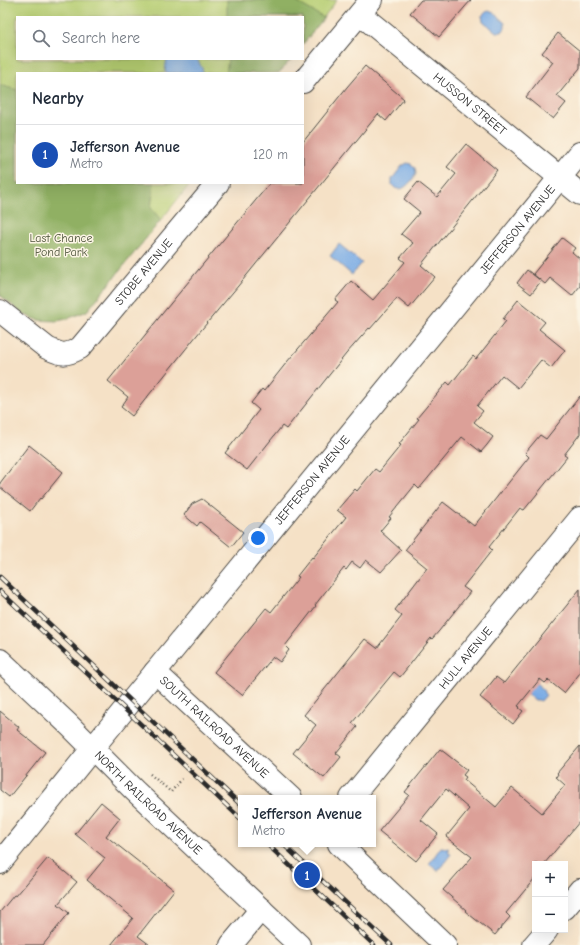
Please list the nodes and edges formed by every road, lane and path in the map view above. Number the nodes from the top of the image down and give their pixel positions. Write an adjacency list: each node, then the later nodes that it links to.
1 (366, 7): 2 (street); 4 (street, HUSSON STREET)
2 (304, 81)
3 (580, 154): 4 (street, JEFFERSON AVENUE)
4 (560, 178): 6 (street, HUSSON STREET); 10 (street, JEFFERSON AVENUE)
5 (217, 184): 7 (street, STOBE AVENUE)
6 (580, 194)
7 (0, 311)
8 (580, 518): 15 (street, HULL AVENUE)
9 (0, 660): 11 (street, NORTH RAILROAD AVENUE)
10 (155, 672): 11 (street, JEFFERSON AVENUE); 14 (street, SOUTH RAILROAD AVENUE)
11 (92, 748): 17 (street, JEFFERSON AVENUE); 20 (street, NORTH RAILROAD AVENUE)
12 (150, 774): 13 (path)
13 (182, 779)
14 (288, 795)
15 (353, 795)
16 (342, 847): 24 (street)
17 (0, 863)
18 (580, 890): 19 (street)
19 (568, 904)
20 (261, 909): 22 (street); 23 (street, NORTH RAILROAD AVENUE)
21 (544, 933): 25 (street)
22 (231, 945)
23 (299, 945)
24 (445, 945)
25 (534, 945)

